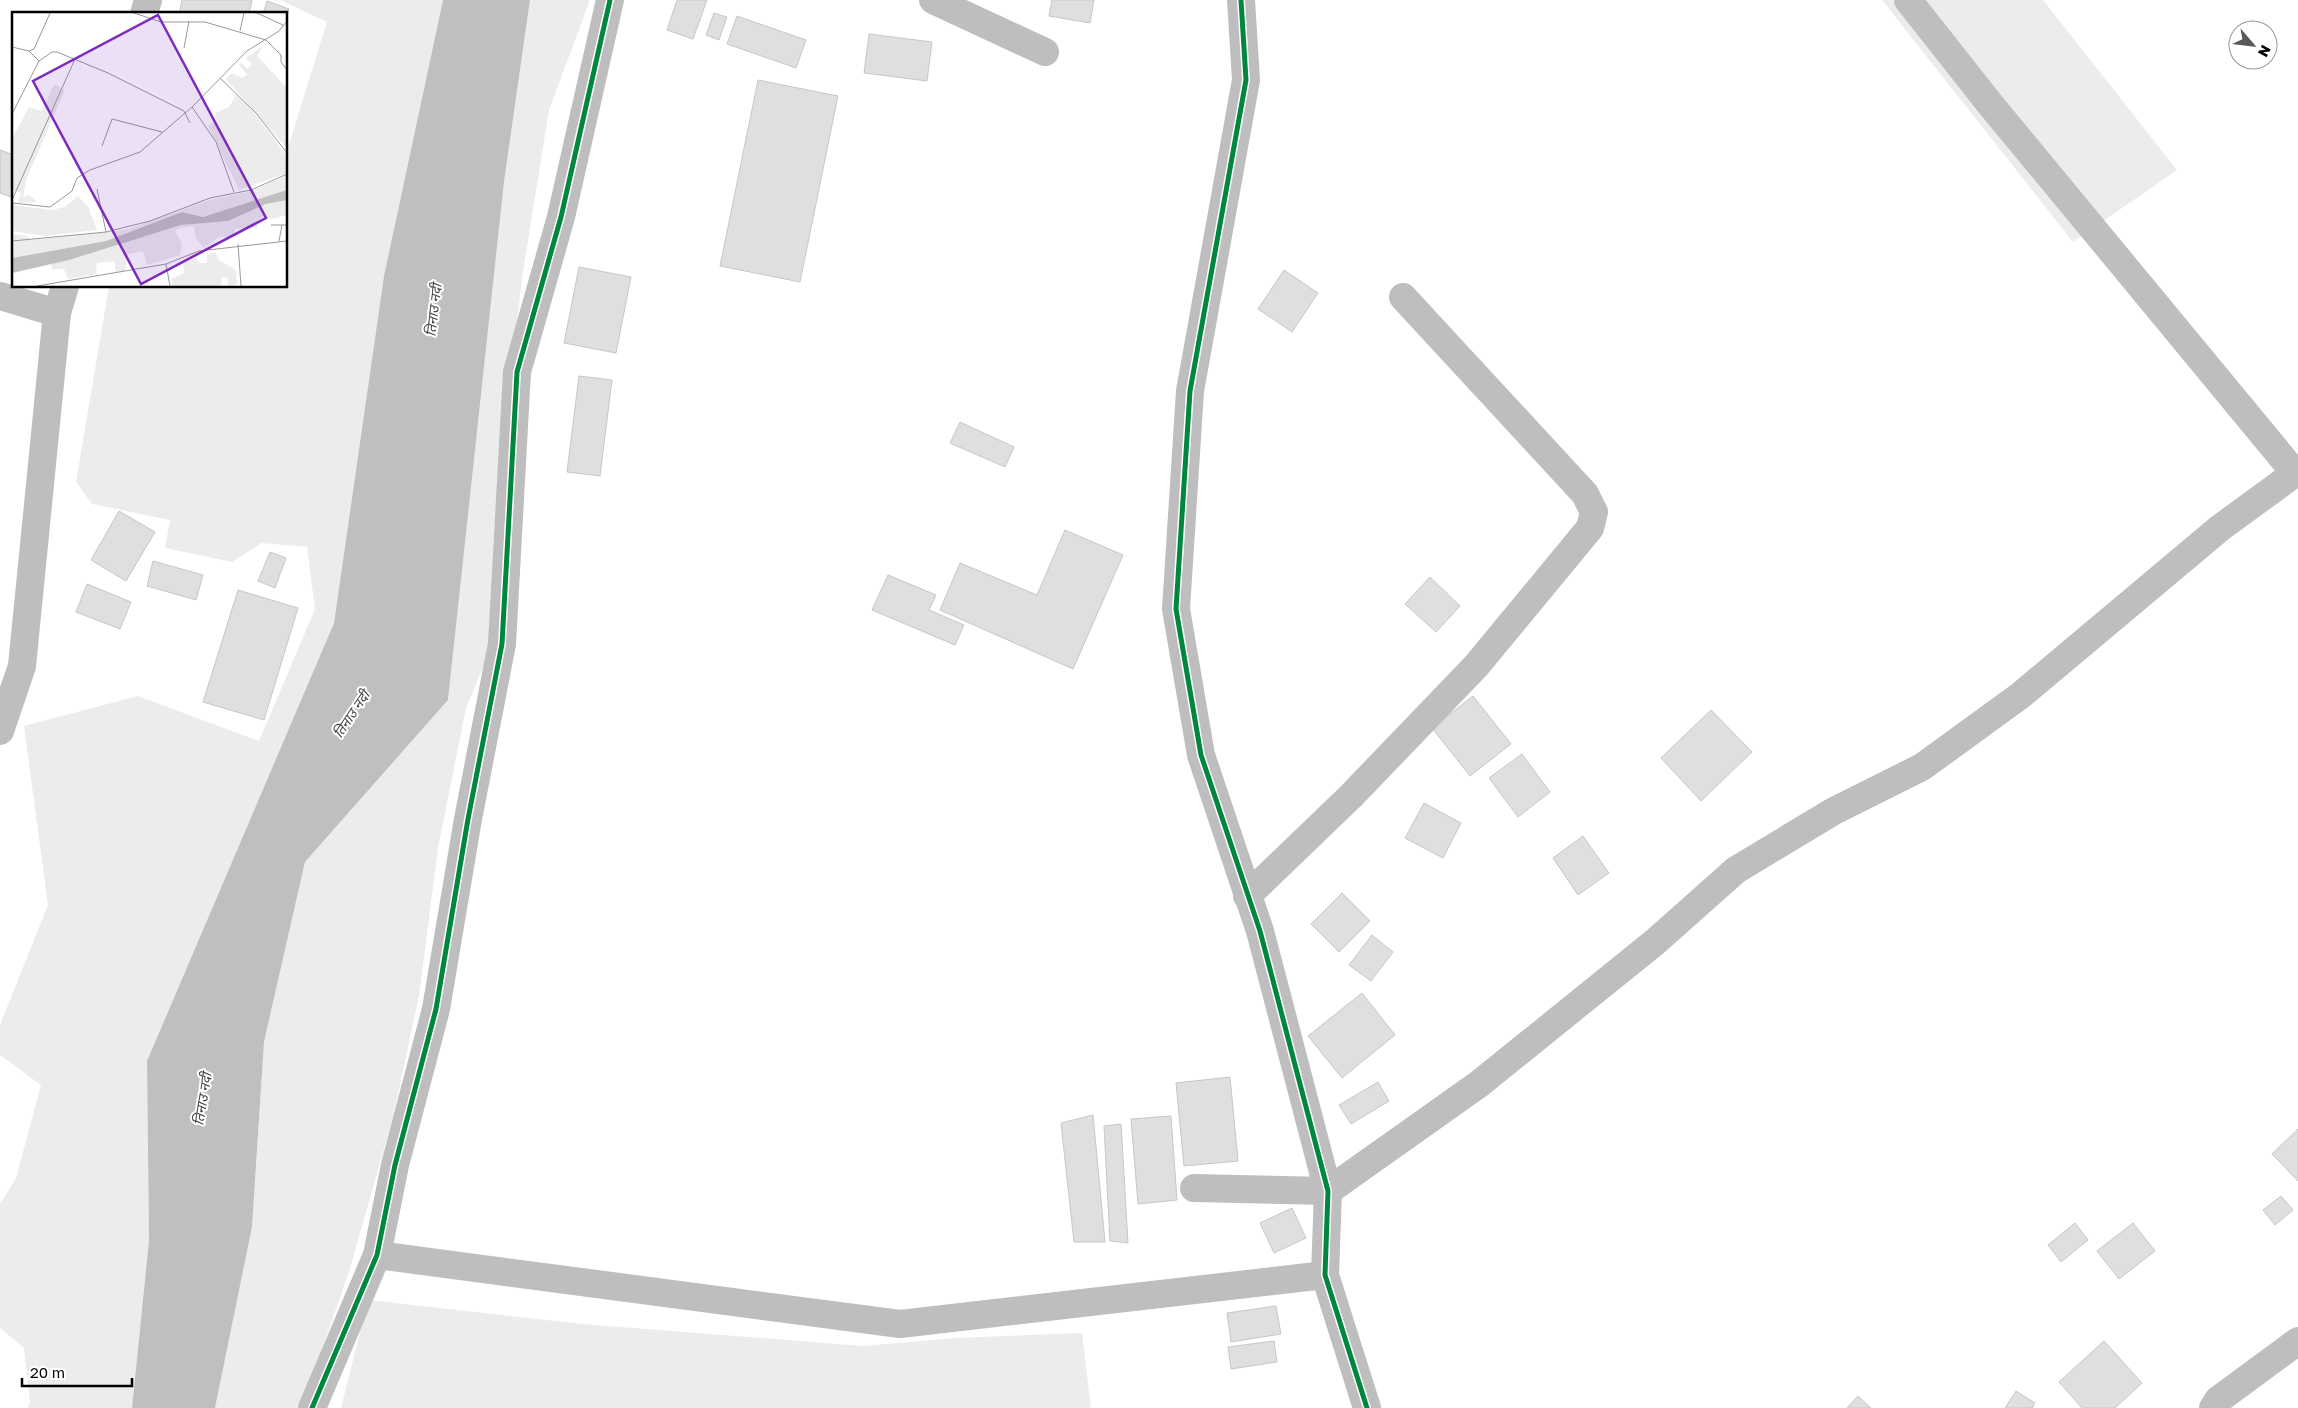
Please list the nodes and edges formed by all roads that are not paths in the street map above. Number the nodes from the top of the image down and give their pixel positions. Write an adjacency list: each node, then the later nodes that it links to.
1 (610, 0): 15 (street)
2 (933, 0): 5 (street)
3 (1241, 0): 12 (street)
4 (1908, 0): 10 (street)
5 (1045, 52)
6 (64, 288): 9 (street)
7 (0, 296): 9 (street)
8 (1403, 297): 12 (street)
9 (57, 314): 11 (street)
10 (2297, 472): 14 (street)
11 (0, 731)
12 (1247, 896): 14 (street)
13 (1194, 1188): 14 (street)
14 (1328, 1191): 16 (street)
15 (378, 1255): 16 (street); 18 (street)
16 (1325, 1275): 19 (street)
17 (2297, 1344): 20 (street)
18 (312, 1408)
19 (1367, 1408)
20 (2213, 1408)

